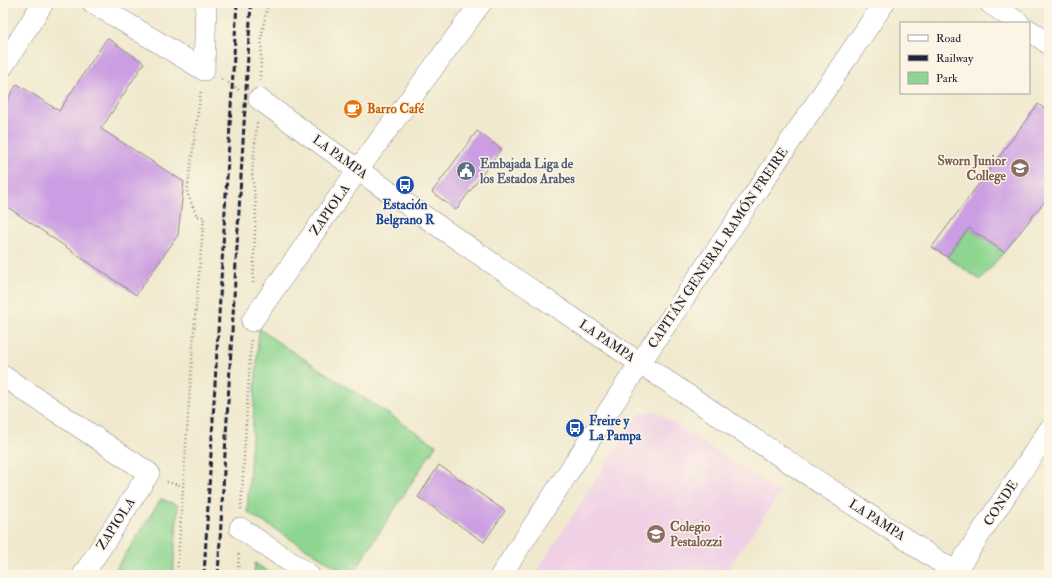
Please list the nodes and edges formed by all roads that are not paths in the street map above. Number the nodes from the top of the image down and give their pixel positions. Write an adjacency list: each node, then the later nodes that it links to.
1 (43, 3): 10 (street)
2 (93, 3): 3 (street)
3 (206, 3)
4 (481, 3): 12 (street, ZAPIOLA)
5 (884, 3): 14 (street, CAPITÁN GENERAL RAMÓN FREIRE)
6 (990, 3): 7 (street)
7 (1018, 22)
8 (1030, 31): 9 (street)
9 (1049, 44)
10 (3, 66)
11 (259, 99): 12 (street, LA PAMPA)
12 (358, 171): 13 (street, ZAPIOLA); 14 (street, LA PAMPA)
13 (252, 321)
14 (640, 363): 18 (street, LA PAMPA); 21 (street, CAPITÁN GENERAL RAMÓN FREIRE)
15 (3, 376): 19 (street, ZAPIOLA)
16 (1049, 430): 18 (street, CONDE)
17 (240, 528): 20 (street)
18 (956, 574)
19 (83, 575)
20 (309, 575)
21 (501, 575)

